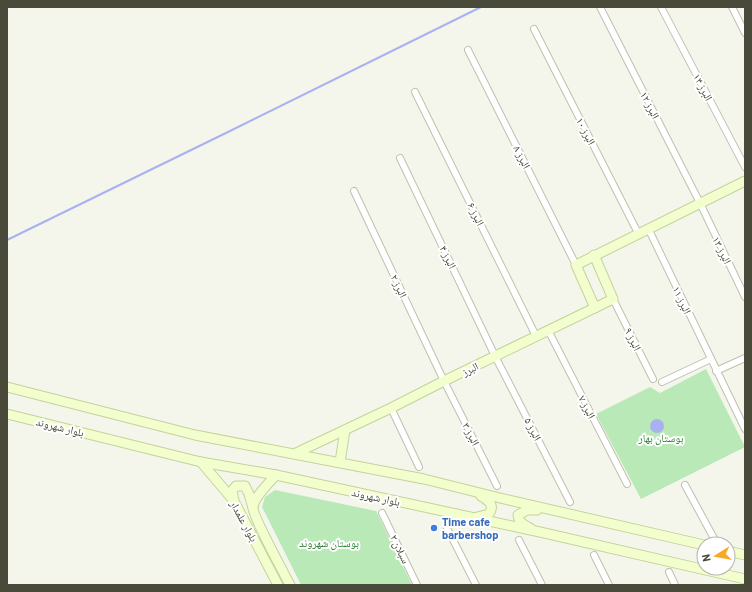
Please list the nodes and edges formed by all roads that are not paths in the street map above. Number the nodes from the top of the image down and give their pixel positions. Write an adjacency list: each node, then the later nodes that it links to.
1 (600, 7): 12 (street, البرز ۱۲)
2 (661, 7): 9 (street, البرز ۱۴)
3 (732, 7): 5 (street)
4 (534, 29): 14 (street, البرز ۱۰)
5 (745, 33)
6 (468, 50): 16 (street, البرز ۸)
7 (416, 92): 21 (street, البرز ۶)
8 (400, 158): 22 (street, البرز ۴)
9 (745, 167)
10 (745, 180): 12 (main road)
11 (354, 191): 27 (street, البرز ۲)
12 (700, 203): 13 (main road); 17 (street, البرز ۱۳)
13 (648, 228): 14 (main road); 24 (street, البرز ۱۱)
14 (638, 233): 15 (main road)
15 (594, 255): 16 (main road); 18 (main road)
16 (576, 265): 19 (main road)
17 (745, 297)
18 (613, 299): 19 (main road, البرز); 26 (street, البرز ۹)
19 (595, 308): 20 (main road, البرز)
20 (548, 330): 21 (main road, البرز); 39 (street, البرز ۷)
21 (536, 336): 22 (main road, البرز)
22 (495, 356): 27 (main road, البرز); 44 (street, البرز ۵)
23 (745, 358): 25 (street)
24 (710, 359): 25 (street, البرز ۱۱); 28 (street)
25 (716, 371): 32 (street, البرز ۱۱)
26 (653, 379)
27 (444, 381): 30 (main road, البرز); 41 (street, البرز ۳)
28 (662, 382)
29 (7, 387): 34 (main road)
30 (391, 408): 33 (main road, البرز); 37 (street)
31 (7, 414): 35 (main road, بلوار شهروند)
32 (745, 429)
33 (345, 430): 34 (main road, البرز); 36 (main road)
34 (296, 454): 36 (main road)
35 (201, 462): 38 (main road, بلوار شهروند); 43 (main road, بلوار علمدار)
36 (340, 462): 42 (main road)
37 (419, 467)
38 (276, 475): 45 (main road, بلوار علمدار); 48 (main road, بلوار شهروند)
39 (627, 484)
40 (685, 485): 51 (street)
41 (497, 486)
42 (474, 492): 46 (main road); 48 (main road)
43 (234, 501): 45 (main road); 60 (main road, بلوار علمدار)
44 (570, 502)
45 (253, 508): 61 (main road, بلوار علمدار)
46 (552, 510): 50 (main road); 53 (main road)
47 (382, 513): 62 (street, سبلان ۲)
48 (469, 517): 50 (main road, بلوار شهروند)
49 (448, 528): 63 (street)
50 (540, 532): 55 (main road, بلوار شهروند)
51 (713, 536)
52 (519, 540): 64 (street)
53 (696, 543)
54 (594, 555): 65 (street)
55 (696, 568)
56 (669, 572): 66 (street)
57 (726, 576): 67 (main road)
58 (732, 576): 59 (main road, بلوار شهروند)
59 (745, 579)
60 (278, 585)
61 (290, 585)
62 (417, 585)
63 (476, 585)
64 (542, 585)
65 (609, 585)
66 (675, 585)
67 (734, 585)

